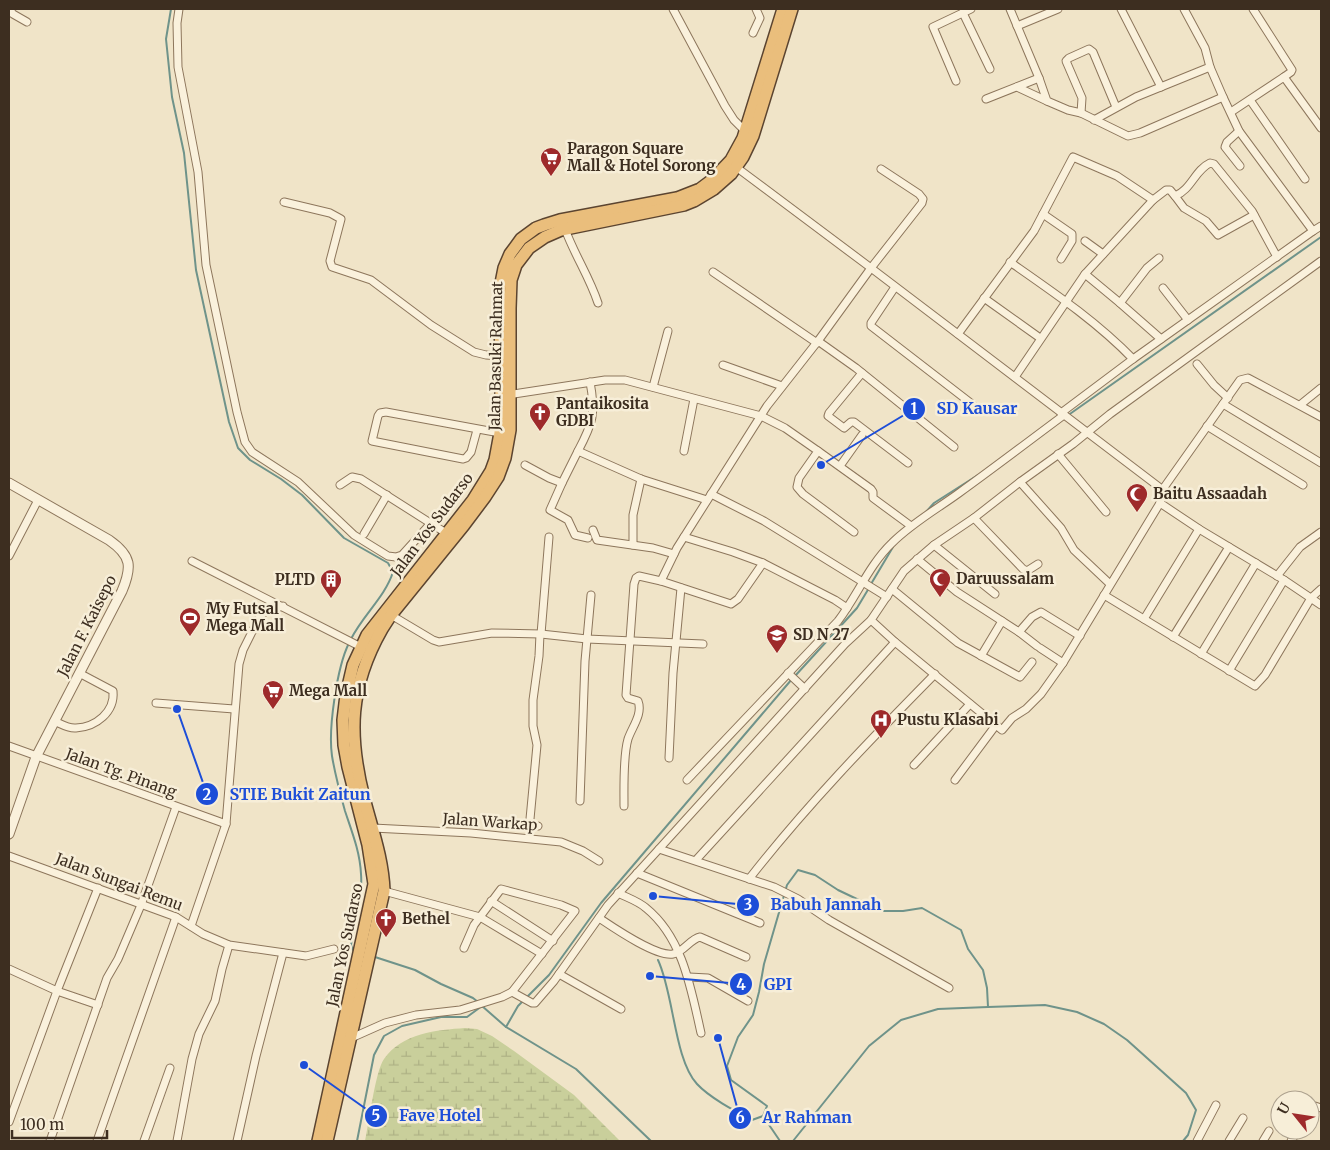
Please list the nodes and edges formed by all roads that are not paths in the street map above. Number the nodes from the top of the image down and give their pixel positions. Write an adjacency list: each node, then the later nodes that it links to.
1 (9, 9): 14 (street)
2 (179, 9): 114 (street)
3 (673, 9): 34 (street)
4 (756, 9): 16 (street)
5 (783, 9): 34 (highway, Jalan Yos Sudarso)
6 (792, 9): 36 (highway, Jalan Basuki Rahmat)
7 (971, 9): 13 (street)
8 (1010, 9): 15 (street)
9 (1058, 9): 15 (street)
10 (1121, 9): 22 (street)
11 (1184, 9): 17 (street)
12 (1253, 9): 20 (street)
13 (963, 13): 18 (street); 21 (street)
14 (27, 22)
15 (1017, 26): 19 (street)
16 (753, 33)
17 (1210, 67): 22 (street); 24 (street)
18 (990, 70)
19 (1039, 78): 23 (street); 27 (street)
20 (1284, 78): 26 (street); 32 (street)
21 (956, 81)
22 (1161, 87): 28 (street)
23 (1017, 88): 25 (street); 27 (street)
24 (1224, 97): 29 (street); 31 (street)
25 (986, 99)
26 (1250, 100): 29 (street); 38 (street)
27 (1047, 102): 30 (street)
28 (1116, 107): 30 (street); 31 (street)
29 (1231, 112): 33 (street)
30 (1081, 114): 31 (street)
31 (1094, 120)
32 (1321, 128)
33 (1239, 131): 35 (street); 46 (street)
34 (746, 132): 69 (highway, Jalan Yos Sudarso)
35 (1240, 166)
36 (736, 167): 45 (highway, Jalan Basuki Rahmat); 54 (street)
37 (881, 169): 54 (street)
38 (1305, 179)
39 (1175, 196): 40 (street); 43 (street); 43 (street)
40 (1152, 200): 42 (street); 48 (street)
41 (284, 202): 69 (street)
42 (1043, 214): 51 (street); 52 (street)
43 (1254, 216): 49 (street)
44 (1321, 226): 46 (street)
45 (565, 229): 61 (street); 79 (highway, Jalan Basuki Rahmat)
46 (1313, 231): 49 (street)
47 (1085, 241): 48 (street)
48 (1103, 254): 56 (street)
49 (1277, 257): 63 (street)
50 (1160, 258): 62 (street)
51 (1061, 259)
52 (1010, 262): 59 (street); 60 (street)
53 (1321, 262): 89 (street)
54 (871, 268): 57 (street); 68 (street)
55 (713, 272): 68 (street)
56 (1085, 274): 60 (street); 62 (street)
57 (895, 287): 65 (street); 82 (street)
58 (1163, 288): 63 (street)
59 (984, 298): 65 (street); 66 (street)
60 (1065, 300): 66 (street); 70 (street)
61 (598, 303)
62 (1120, 303): 67 (street)
63 (1188, 320): 67 (street)
64 (668, 331): 77 (street)
65 (958, 334): 74 (street)
66 (1040, 338): 74 (street)
67 (1161, 339): 70 (street)
68 (818, 342): 73 (street); 76 (street)
69 (501, 356): 79 (highway, Jalan Yos Sudarso)
70 (1133, 359): 84 (street)
71 (1197, 364): 81 (street)
72 (723, 365): 76 (street)
73 (862, 373): 92 (street); 97 (street)
74 (1015, 377): 84 (street)
75 (590, 382): 77 (street); 79 (street); 93 (street)
76 (782, 386): 85 (street)
77 (653, 387): 80 (street)
78 (1321, 388): 83 (street)
79 (506, 395): 90 (highway, Jalan Yos Sudarso); 151 (highway, Jalan Basuki Rahmat)
80 (694, 399): 85 (street); 95 (street)
81 (1225, 401): 83 (street); 87 (street); 98 (street)
82 (972, 404)
83 (1300, 405): 86 (street)
84 (1063, 415): 89 (street); 115 (street)
85 (761, 416): 94 (street); 109 (street)
86 (1321, 417)
87 (1207, 426): 106 (street); 107 (street)
88 (477, 430): 88 (street); 90 (street)
89 (1085, 431): 96 (street); 107 (street)
90 (500, 433): 120 (highway, Jalan Yos Sudarso)
91 (862, 435): 100 (street)
92 (954, 447)
93 (578, 451): 101 (street); 103 (street)
94 (818, 451): 100 (street); 118 (street)
95 (684, 452)
96 (1058, 454): 102 (street); 112 (street)
97 (908, 463)
98 (1321, 463)
99 (525, 465): 103 (street)
100 (840, 466): 115 (street)
101 (641, 479): 109 (street); 125 (street)
102 (1020, 482): 113 (street); 139 (street)
103 (562, 483): 124 (street)
104 (9, 484): 110 (street, Jalan F. Kaisepo)
105 (340, 485): 108 (street)
106 (1303, 485)
107 (1163, 490): 111 (street)
108 (387, 495): 114 (street); 121 (street)
109 (709, 497): 123 (street); 138 (street)
110 (38, 500): 129 (street); 170 (street, Jalan F. Kaisepo)
111 (1160, 503): 116 (street); 139 (street)
112 (1106, 512)
113 (974, 518): 126 (street); 134 (street)
114 (431, 523): 120 (street)
115 (911, 526): 138 (street)
116 (1199, 529): 127 (street); 152 (street)
117 (593, 530): 125 (street)
118 (854, 532)
119 (1321, 532): 135 (street)
120 (446, 533): 164 (highway, Jalan Yos Sudarso)
121 (364, 534)
122 (549, 537): 156 (street)
123 (684, 537): 128 (street); 132 (street)
124 (588, 538)
125 (633, 545): 128 (street)
126 (934, 545): 130 (street); 143 (street)
127 (1229, 547): 133 (street); 158 (street)
128 (674, 554): 137 (street)
129 (9, 556)
130 (917, 559): 141 (street); 154 (street)
131 (192, 561): 149 (street)
132 (763, 563): 140 (street); 150 (street)
133 (1256, 563): 135 (street); 165 (street)
134 (1038, 564)
135 (1277, 576): 136 (street)
136 (1284, 580): 147 (street); 169 (street)
137 (661, 581): 140 (street); 160 (street)
138 (865, 584): 146 (street); 150 (street)
139 (1110, 584): 145 (street)
140 (681, 588): 162 (street)
141 (892, 589): 146 (street); 166 (street)
142 (1321, 589): 147 (street)
143 (996, 594)
144 (591, 595): 159 (street)
145 (1104, 595): 152 (street); 157 (street)
146 (885, 596): 153 (street)
147 (1311, 598): 148 (street); 169 (street)
148 (1321, 605)
149 (282, 606): 164 (street); 176 (street)
150 (847, 608): 172 (street)
151 (391, 615): 156 (street); 164 (highway, Jalan Basuki Rahmat)
152 (1144, 619): 158 (street)
153 (871, 620): 161 (street); 173 (street)
154 (1002, 620): 155 (street); 166 (street)
155 (1019, 632): 157 (street); 168 (street)
156 (540, 634): 159 (street); 189 (street)
157 (1080, 636): 168 (street)
158 (1173, 637): 165 (street)
159 (587, 639): 160 (street); 185 (street)
160 (630, 641): 162 (street); 186 (street)
161 (895, 642): 171 (street); 194 (street)
162 (676, 643): 163 (street); 181 (street)
163 (703, 644)
164 (361, 647): 190 (highway, Jalan Basuki Rahmat); 195 (highway, Jalan Yos Sudarso)
165 (1201, 654): 169 (street)
166 (981, 656): 167 (street)
167 (1032, 662)
168 (1063, 664): 178 (street)
169 (1229, 671)
170 (79, 673): 177 (street, Jalan F. Kaisepo); 177 (street)
171 (935, 674): 175 (street); 198 (street)
172 (790, 675): 173 (street); 183 (street)
173 (803, 687): 192 (street)
174 (156, 703): 176 (street)
175 (970, 704): 178 (street); 182 (street)
176 (234, 709): 188 (street)
177 (54, 721): 180 (street, Jalan F. Kaisepo)
178 (996, 726): 184 (street)
179 (9, 746): 180 (street, Jalan Tg. Pinang)
180 (36, 757): 187 (street, Jalan Tg. Pinang); 191 (street, Jalan F. Kaisepo)
181 (669, 758)
182 (914, 764)
183 (687, 780)
184 (955, 780)
185 (580, 801)
186 (624, 806)
187 (176, 807): 188 (street, Jalan Tg. Pinang); 203 (street)
188 (226, 824): 208 (street)
189 (538, 826)
190 (373, 828): 195 (highway, Jalan Basuki Rahmat); 196 (street, Jalan Warkap)
191 (9, 834)
192 (659, 849): 194 (street); 197 (street)
193 (9, 856): 199 (street, Jalan Sungai Remu)
194 (696, 860): 198 (street)
195 (376, 861): 200 (highway, Jalan Basuki Rahmat); 228 (highway, Jalan Yos Sudarso)
196 (600, 861)
197 (637, 873): 201 (street); 207 (street)
198 (749, 879): 220 (street)
199 (98, 888): 203 (street, Jalan Sungai Remu); 221 (street)
200 (384, 891): 205 (street); 227 (highway, Jalan Basuki Rahmat)
201 (618, 893): 206 (street); 213 (street)
202 (491, 901): 205 (street); 209 (street); 209 (street)
203 (141, 905): 204 (street, Jalan Sungai Remu); 224 (street)
204 (176, 917): 208 (street, Jalan Sungai Remu); 235 (street)
205 (480, 917): 211 (street); 215 (street)
206 (598, 918): 213 (street); 218 (street)
207 (760, 923)
208 (191, 926): 210 (street, Jalan Sungai Remu)
209 (553, 941): 215 (street)
210 (229, 945): 214 (street, Jalan Sungai Remu); 237 (street)
211 (464, 948)
212 (334, 949): 214 (street, Jalan Sungai Remu)
213 (678, 952): 216 (street); 219 (street)
214 (283, 953): 238 (street)
215 (542, 954): 222 (street)
216 (746, 957)
217 (9, 969): 221 (street)
218 (559, 974): 222 (street); 225 (street)
219 (689, 977): 223 (street); 226 (street)
220 (948, 988)
221 (57, 991): 224 (street); 232 (street)
222 (514, 993): 227 (street)
223 (748, 1001)
224 (98, 1005): 234 (street)
225 (621, 1009)
226 (701, 1033)
227 (351, 1038): 228 (street); 240 (highway, Jalan Basuki Rahmat)
228 (340, 1043): 239 (highway, Jalan Yos Sudarso)
229 (170, 1068): 236 (street)
230 (1216, 1105): 241 (street)
231 (1243, 1118): 242 (street)
232 (9, 1122)
233 (1269, 1131): 243 (street)
234 (50, 1141)
235 (97, 1141)
236 (144, 1141)
237 (177, 1141)
238 (237, 1141)
239 (318, 1141)
240 (327, 1141)
241 (1197, 1141)
242 (1229, 1141)
243 (1262, 1141)

